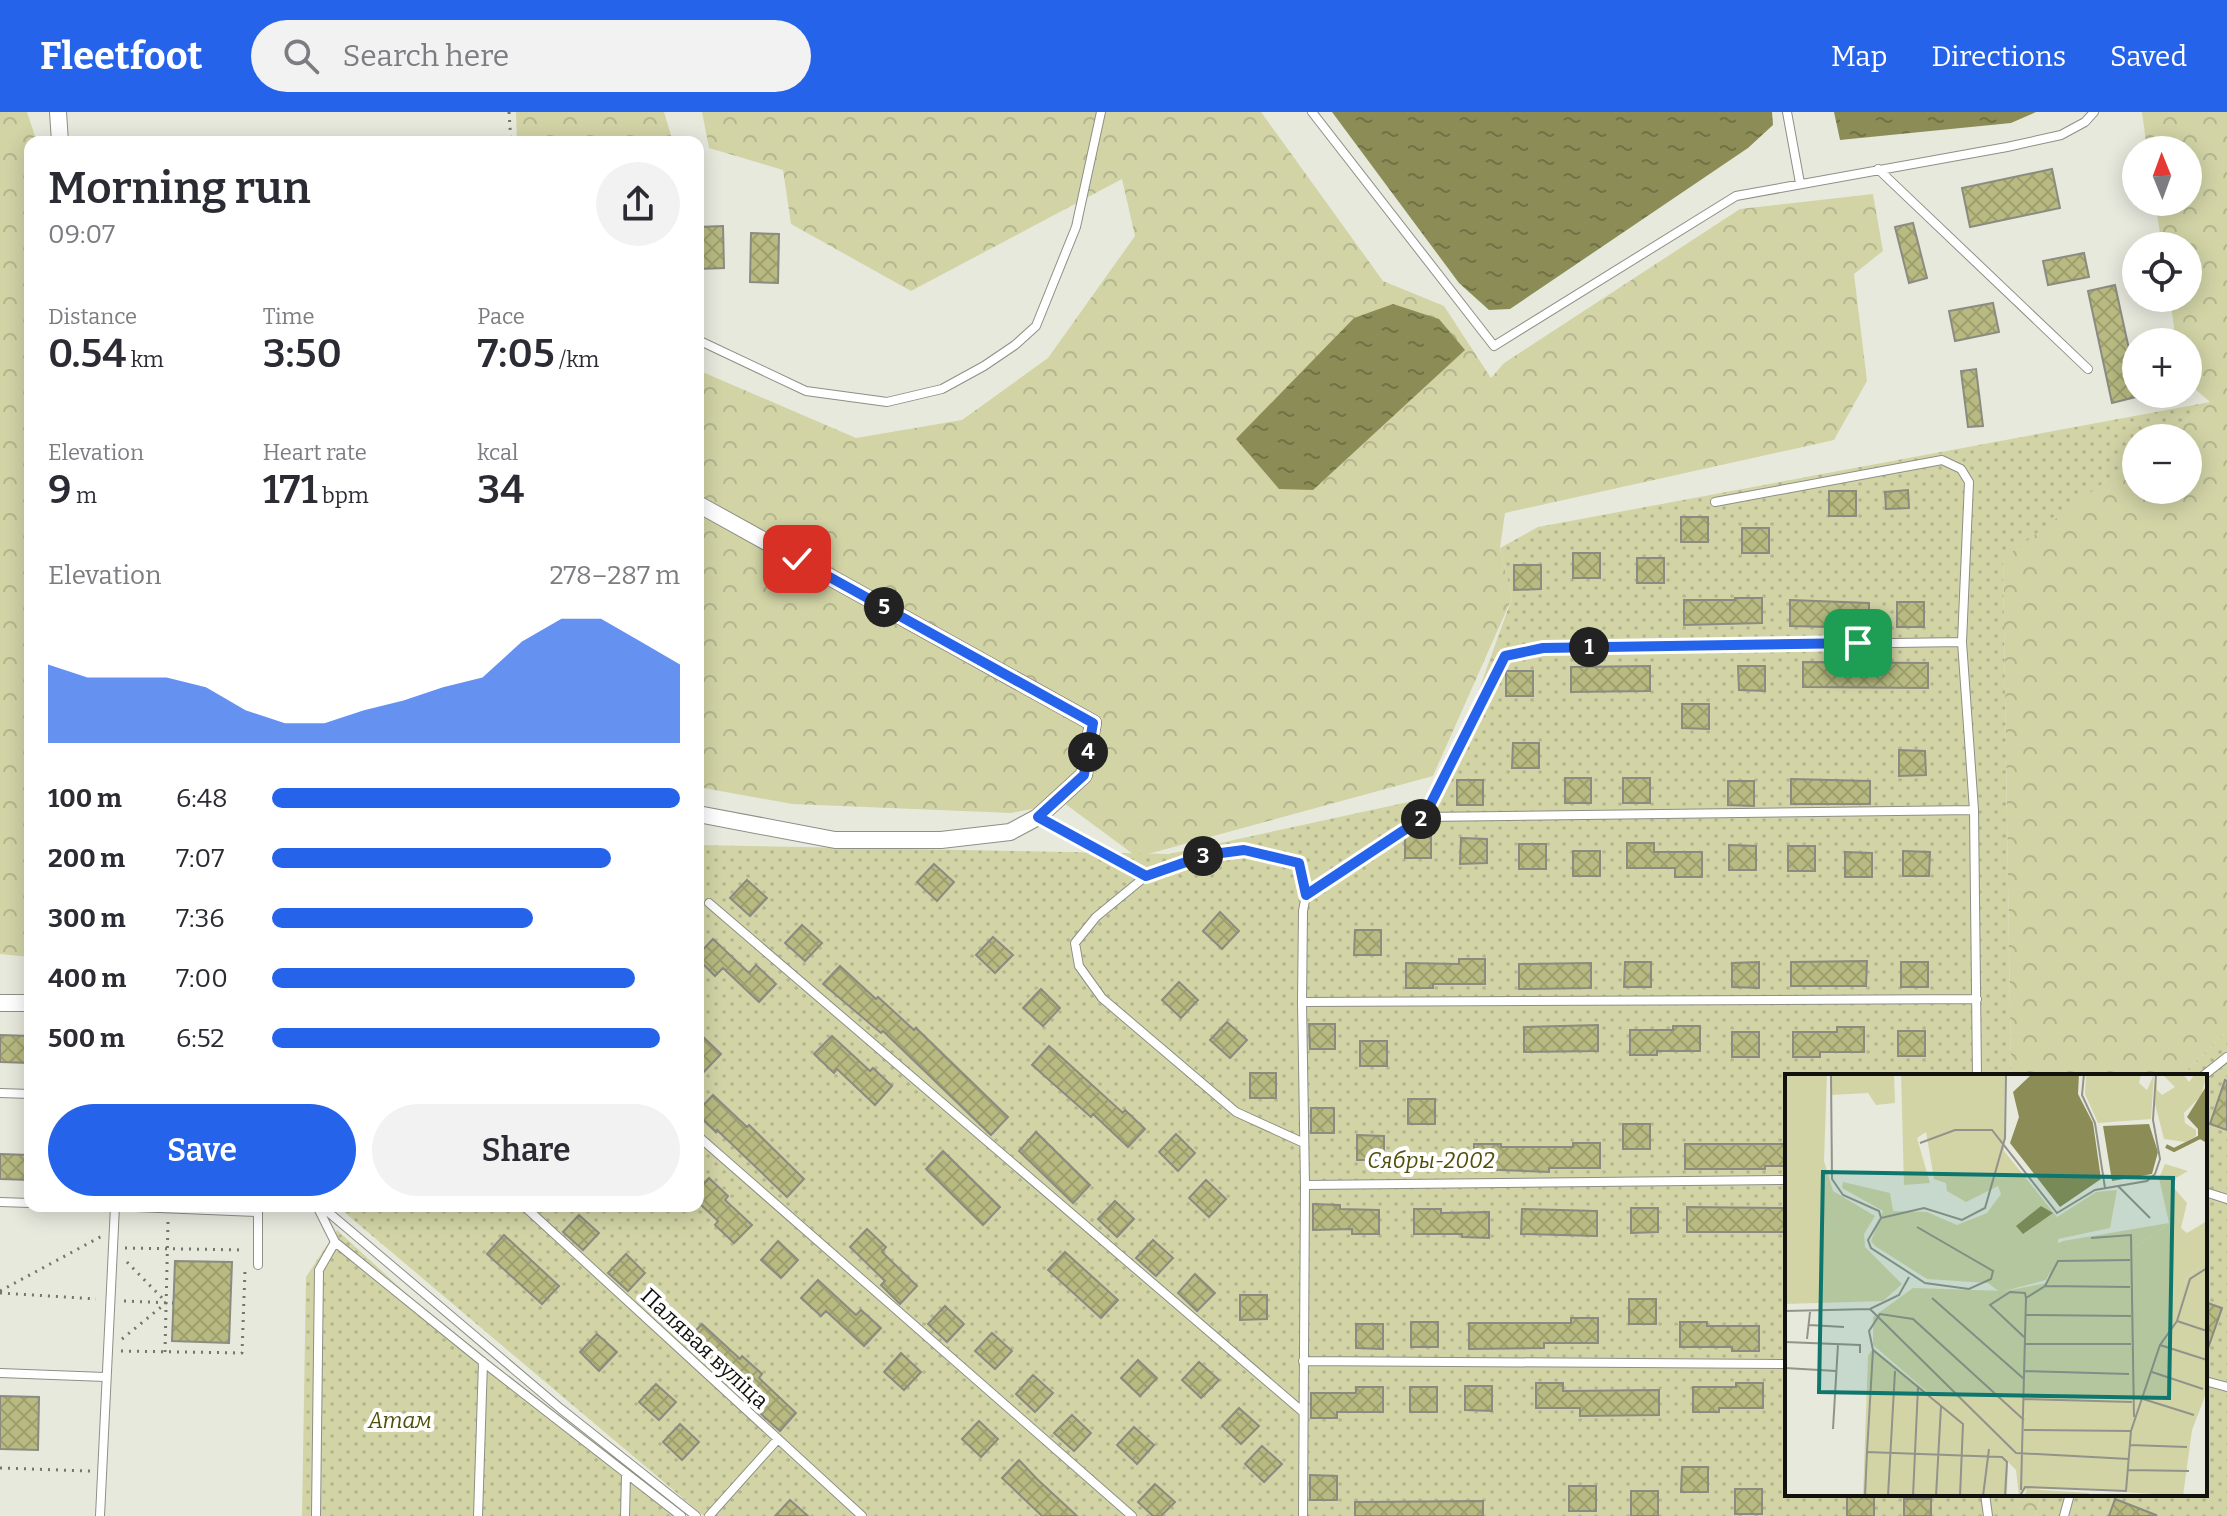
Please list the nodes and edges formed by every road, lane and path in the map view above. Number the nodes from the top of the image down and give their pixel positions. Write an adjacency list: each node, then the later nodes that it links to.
1 (58, 112): 7 (street)
2 (509, 112): 8 (path)
3 (1101, 112): 11 (lane)
4 (1312, 112): 10 (lane)
5 (1787, 112): 10 (lane)
6 (2094, 112): 9 (lane)
7 (60, 136)
8 (511, 136)
9 (1878, 169): 10 (lane); 12 (lane)
10 (1800, 183)
11 (704, 343)
12 (2088, 369)
13 (1715, 502): 15 (lane)
14 (704, 507): 18 (street)
15 (1962, 642): 16 (lane); 19 (lane)
16 (1974, 810): 19 (lane); 23 (lane)
17 (704, 815): 18 (street)
18 (1038, 817): 20 (path)
19 (1424, 817): 21 (lane)
20 (1146, 876): 21 (lane); 33 (lane)
21 (1306, 895): 24 (lane)
22 (709, 903): 66 (lane)
23 (1977, 999): 24 (lane); 28 (lane)
24 (1302, 1002): 33 (lane)
25 (0, 1003): 26 (street)
26 (24, 1003)
27 (2227, 1057): 29 (lane)
28 (1977, 1074)
29 (2206, 1074)
30 (0, 1093): 31 (lane)
31 (24, 1094)
32 (704, 1141): 81 (lane)
33 (1304, 1143): 35 (lane)
34 (1785, 1180): 35 (lane)
35 (1305, 1185): 59 (lane)
36 (2207, 1193): 37 (lane)
37 (2227, 1199)
38 (0, 1202): 39 (lane)
39 (24, 1203)
40 (112, 1212): 46 (lane)
41 (168, 1212): 49 (path)
42 (258, 1212): 51 (lane)
43 (322, 1212): 47 (lane)
44 (326, 1212): 78 (lane)
45 (531, 1212): 67 (lane, Палявая вуліца)
46 (114, 1230): 48 (lane); 53 (path)
47 (335, 1242): 60 (lane); 74 (lane)
48 (113, 1248): 49 (path); 54 (lane); 55 (path)
49 (167, 1249): 50 (path); 55 (path)
50 (246, 1250): 51 (path); 58 (path)
51 (258, 1250): 52 (lane)
52 (258, 1265)
53 (0, 1292): 54 (path)
54 (109, 1300): 55 (path); 57 (lane)
55 (167, 1302): 56 (path); 57 (path); 58 (path)
56 (173, 1303)
57 (106, 1351): 58 (path); 63 (lane)
58 (165, 1352)
59 (1303, 1361): 61 (lane); 66 (lane)
60 (483, 1362): 70 (lane); 75 (lane)
61 (1785, 1364)
62 (0, 1373): 63 (lane)
63 (105, 1377): 69 (lane)
64 (2207, 1382): 65 (lane)
65 (2227, 1387)
66 (1303, 1412): 82 (lane)
67 (778, 1439): 79 (lane); 80 (lane, Палявая вуліца)
68 (0, 1468): 69 (path)
69 (101, 1471): 73 (lane)
70 (626, 1474): 76 (lane); 77 (lane)
71 (1985, 1496): 83 (lane)
72 (2069, 1496): 84 (lane)
73 (100, 1516)
74 (316, 1516)
75 (478, 1516)
76 (625, 1516)
77 (681, 1516)
78 (696, 1516)
79 (709, 1516)
80 (862, 1516)
81 (1132, 1516)
82 (1303, 1516)
83 (1988, 1516)
84 (2064, 1516)

